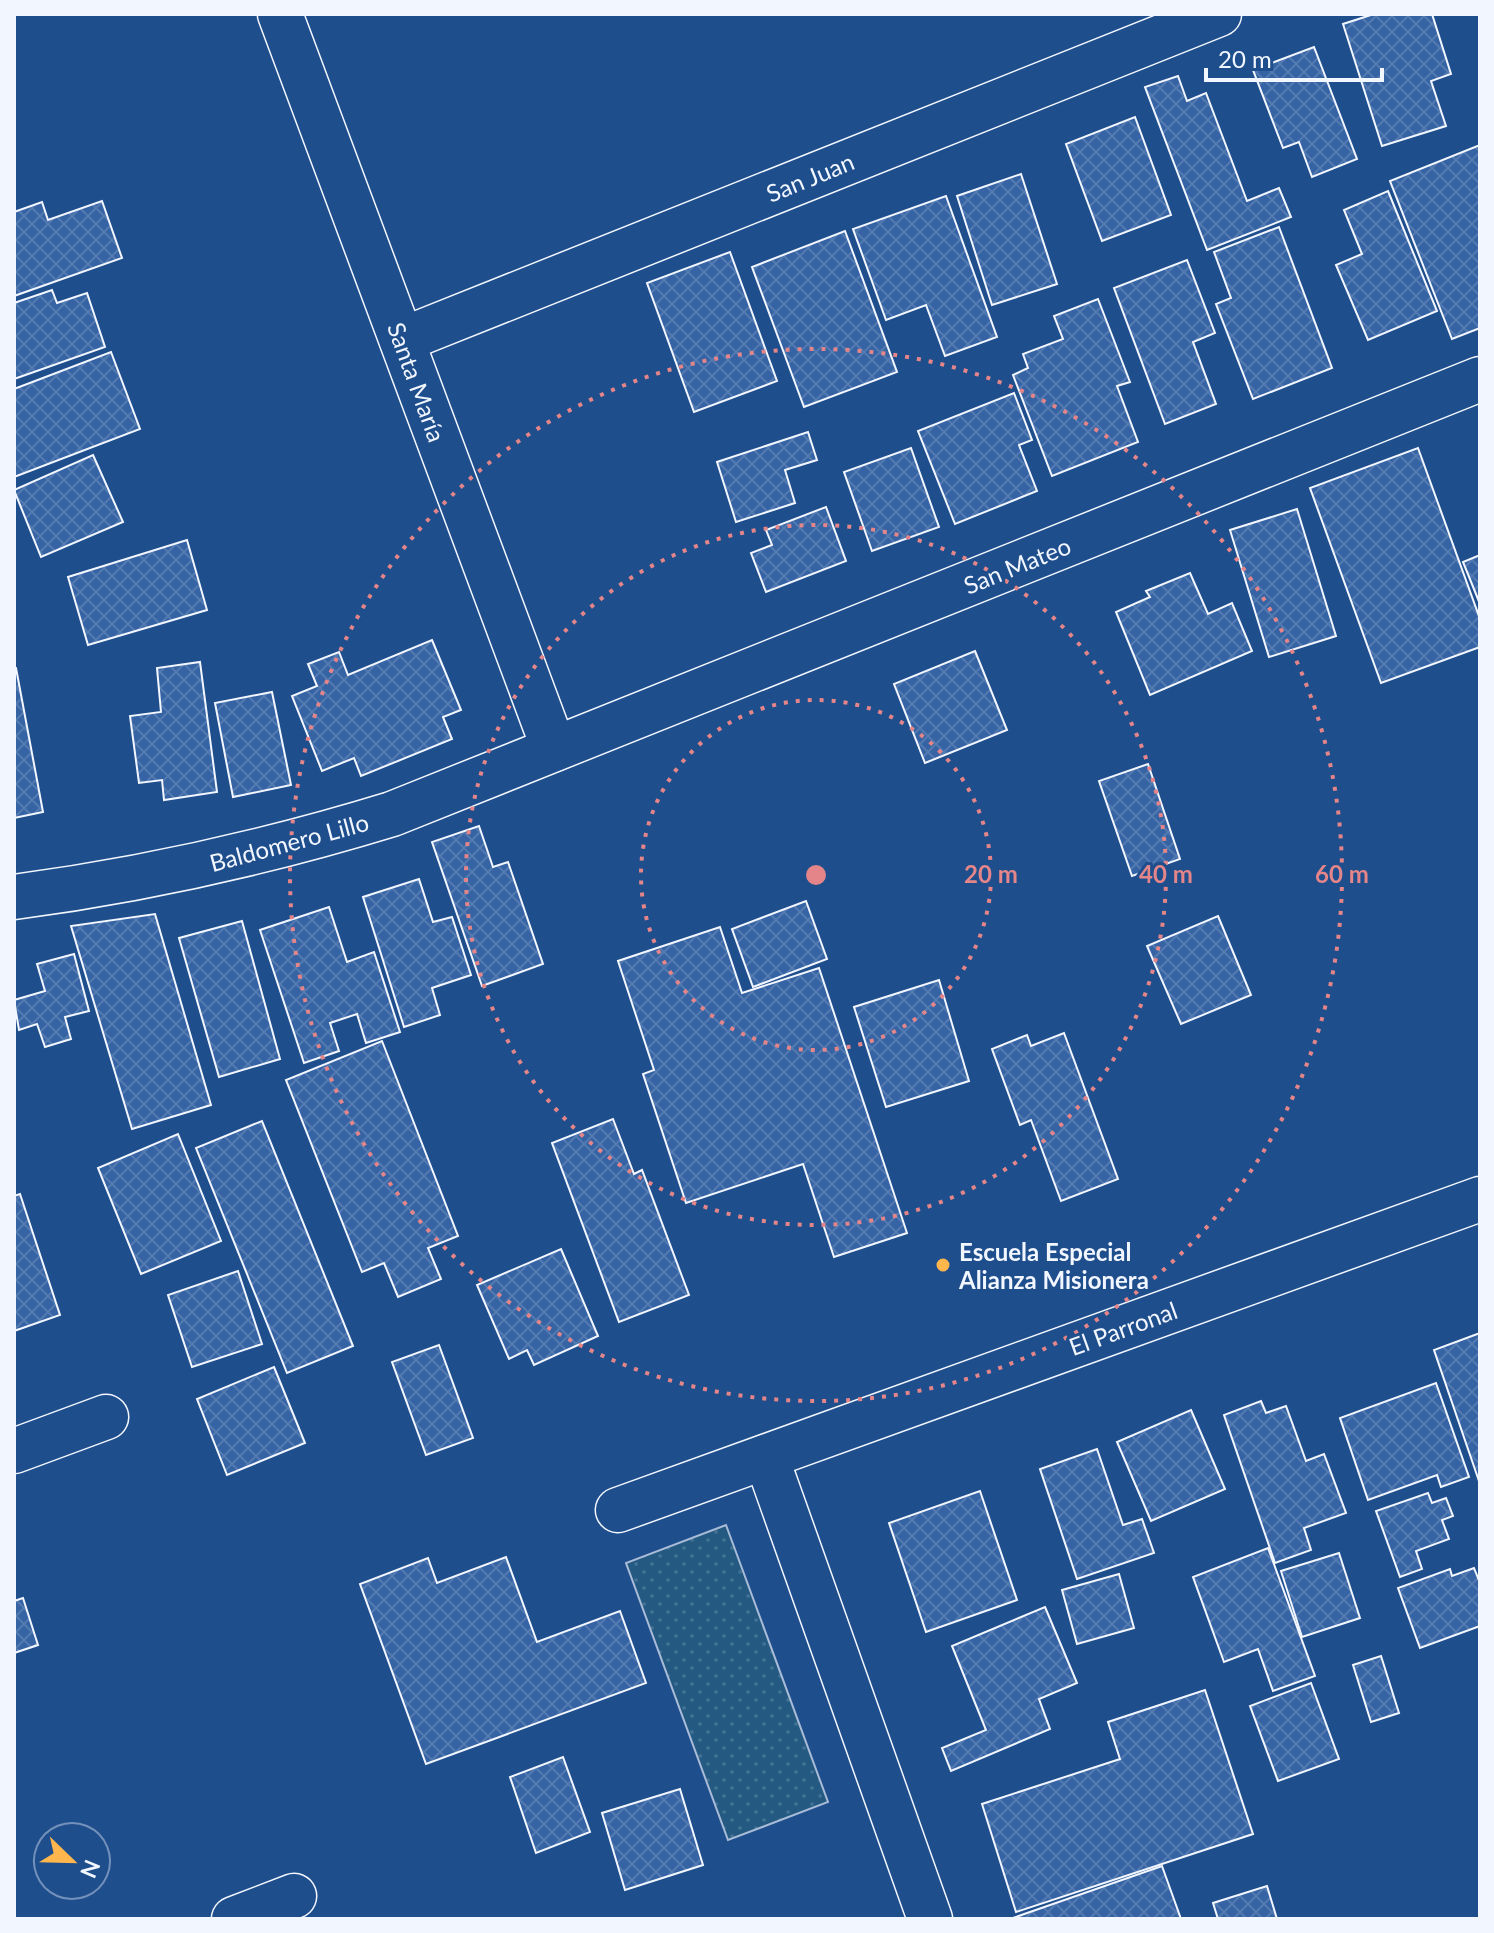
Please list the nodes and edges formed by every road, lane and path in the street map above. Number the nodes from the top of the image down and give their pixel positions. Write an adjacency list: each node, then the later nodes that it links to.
1 (280, 14): 3 (street, Santa María)
2 (1219, 14): 3 (street, San Juan)
3 (402, 340): 5 (street, Santa María)
4 (1480, 379): 5 (street, San Mateo)
5 (554, 749): 6 (street, Baldomero Lillo)
6 (14, 897)
7 (1480, 1199): 10 (street, El Parronal)
8 (106, 1417): 9 (street)
9 (14, 1451)
10 (766, 1457): 11 (street, El Parronal); 14 (street)
11 (618, 1510)
12 (294, 1896): 13 (street)
13 (234, 1919)
14 (930, 1919)

